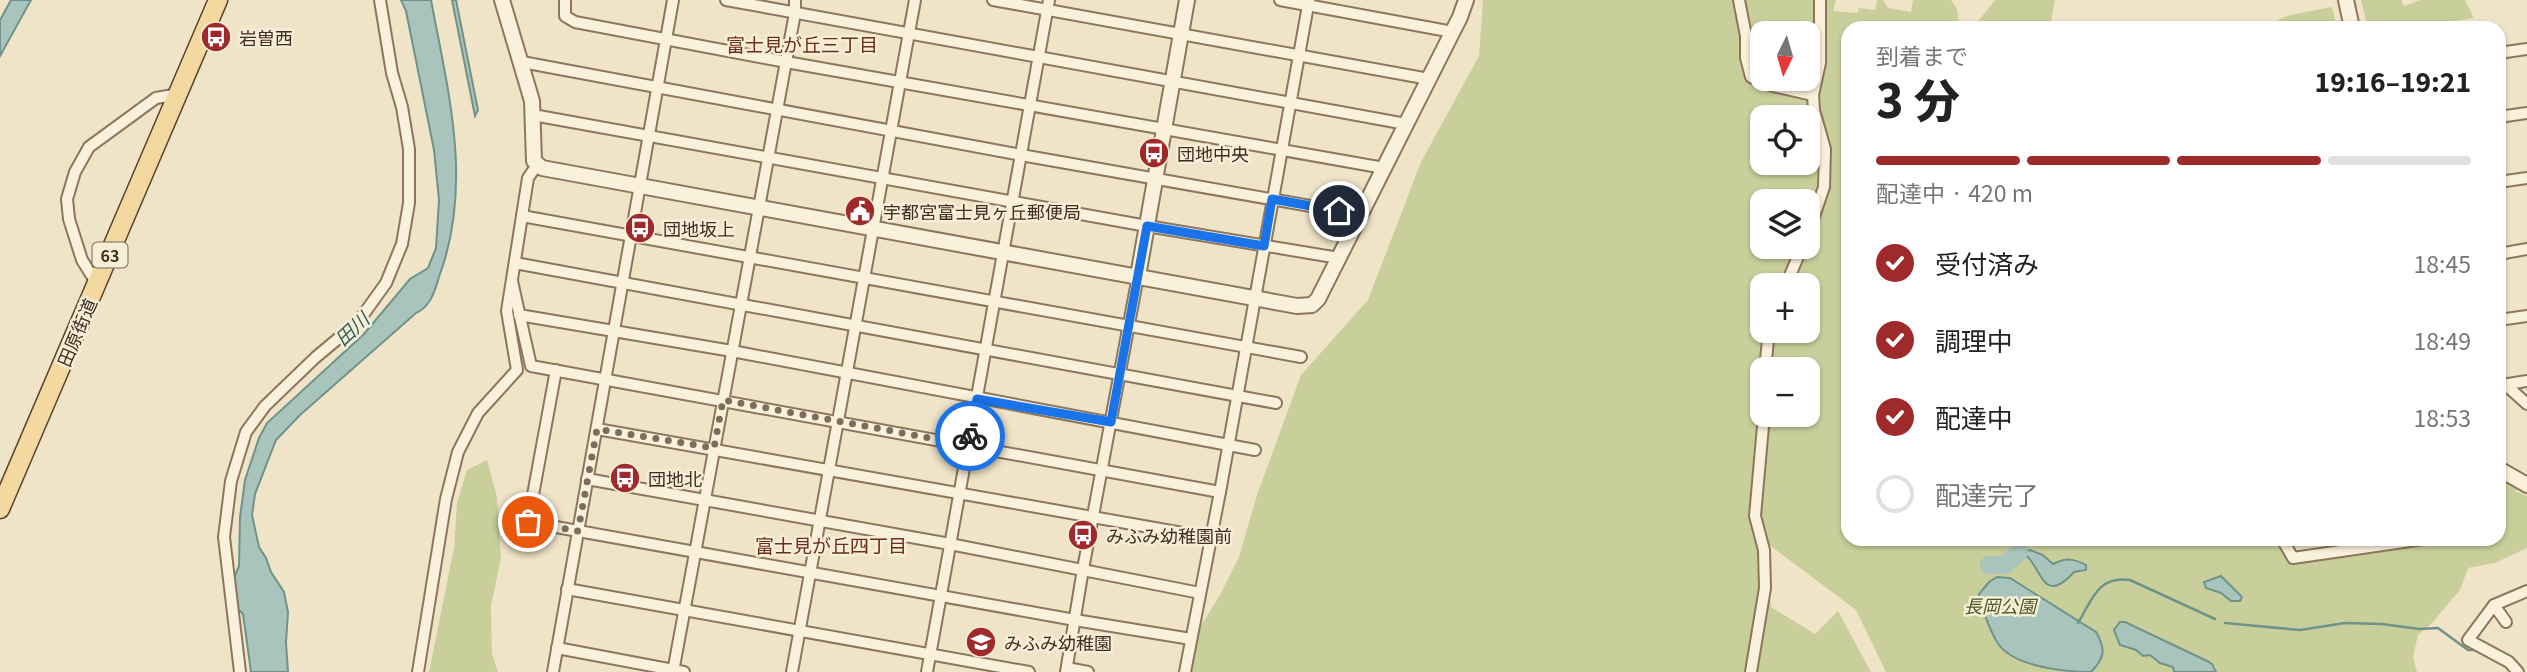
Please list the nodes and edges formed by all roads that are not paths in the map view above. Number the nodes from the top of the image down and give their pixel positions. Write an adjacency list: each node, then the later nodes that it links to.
1 (218, 0): 34 (main road, 田原街道 / 63)
2 (380, 0): 145 (street)
3 (502, 0): 28 (street)
4 (565, 0): 23 (street)
5 (673, 0): 23 (street)
6 (726, 0): 18 (street)
7 (795, 0): 18 (street)
8 (915, 0): 21 (street)
9 (993, 0): 17 (street)
10 (1187, 0): 22 (street)
11 (1280, 0): 16 (street)
12 (1466, 0): 20 (street)
13 (1739, 0): 35 (street)
14 (1820, 0): 35 (street)
15 (2346, 0): 19 (street)
16 (1308, 3): 20 (street); 26 (street)
17 (1048, 5): 22 (street); 27 (street)
18 (795, 13): 21 (street); 29 (street)
19 (2350, 21)
20 (1452, 32): 30 (street)
21 (909, 34): 27 (street); 31 (street)
22 (1181, 34): 26 (street); 32 (street)
23 (667, 39): 29 (street); 33 (street)
24 (2527, 49): 25 (street)
25 (2506, 52)
26 (1298, 56): 30 (street); 36 (street)
27 (1039, 57): 32 (street); 37 (street)
28 (522, 62): 33 (street); 40 (street)
29 (786, 62): 31 (street); 38 (street)
30 (1429, 79): 42 (street)
31 (900, 82): 37 (street); 44 (street)
32 (1173, 82): 36 (street); 43 (street)
33 (658, 87): 38 (street); 45 (street)
34 (179, 94): 76 (main road, 田原街道 / 63); 76 (street)
35 (1813, 95): 57 (street)
36 (1290, 103): 42 (street); 46 (street)
37 (1030, 106): 43 (street); 47 (street)
38 (776, 110): 44 (street); 48 (street)
39 (2527, 113): 41 (street)
40 (533, 115): 45 (street); 49 (street)
41 (2506, 116)
42 (1406, 124): 50 (street)
43 (1164, 129): 46 (street); 52 (street)
44 (892, 131): 47 (street); 51 (street)
45 (650, 135): 48 (street); 55 (street)
46 (1281, 150): 50 (street); 56 (street)
47 (1021, 155): 52 (street); 58 (street)
48 (767, 157): 51 (street); 59 (street)
49 (537, 165): 55 (street); 61 (street)
50 (1384, 168): 60 (street)
51 (883, 177): 58 (street); 63 (street)
52 (1156, 177): 56 (street); 62 (street)
53 (2527, 179): 54 (street)
54 (2506, 181)
55 (642, 185): 59 (street); 64 (street)
56 (1272, 199): 60 (street); 65 (street)
57 (1820, 199)
58 (1013, 200): 62 (street); 67 (street)
59 (758, 207): 63 (street); 69 (street)
60 (1361, 215): 70 (street)
61 (522, 216): 64 (street); 71 (street)
62 (1147, 226): 65 (street); 73 (street)
63 (874, 228): 67 (street); 72 (street)
64 (632, 235): 69 (street); 75 (street)
65 (1264, 246): 70 (street); 77 (street)
66 (2527, 249): 68 (street)
67 (1003, 251): 73 (street); 78 (street)
68 (2506, 253)
69 (750, 256): 72 (street); 79 (street)
70 (1339, 258): 77 (street)
71 (515, 263): 74 (street); 75 (street)
72 (865, 276): 78 (street); 83 (street)
73 (1138, 276): 77 (street); 84 (street)
74 (512, 281): 80 (street); 146 (street)
75 (624, 283): 79 (street); 85 (street)
76 (97, 284): 118 (main road, 田原街道 / 63)
77 (1254, 298): 86 (street)
78 (995, 301): 84 (street); 87 (street)
79 (740, 305): 83 (street); 88 (street)
80 (519, 315): 85 (street); 90 (street)
81 (2527, 316): 82 (street)
82 (2506, 319)
83 (856, 326): 87 (street); 91 (street)
84 (1129, 326): 86 (street); 92 (street)
85 (615, 331): 88 (street); 93 (street)
86 (1245, 348): 89 (street); 97 (street)
87 (985, 350): 92 (street); 98 (street)
88 (732, 351): 91 (street); 99 (street)
89 (1301, 356)
90 (556, 370): 93 (street); 121 (street)
91 (847, 374): 98 (street); 102 (street)
92 (1119, 374): 97 (street); 103 (street)
93 (606, 379): 99 (street); 105 (street)
94 (2527, 382): 95 (street)
95 (2506, 385)
96 (2506, 388): 101 (street)
97 (1237, 396): 100 (street); 106 (street)
98 (977, 399): 103 (street); 107 (street)
99 (723, 400): 102 (street); 108 (street)
100 (1276, 403)
101 (2527, 404)
102 (839, 421): 107 (street); 110 (street)
103 (1111, 422): 106 (street); 111 (street)
104 (1763, 427): 153 (street)
105 (597, 429): 108 (street); 113 (street)
106 (1228, 444): 109 (street); 115 (street)
107 (968, 445): 111 (street); 116 (street)
108 (714, 448): 110 (street); 117 (street)
109 (1255, 450)
110 (829, 469): 116 (street); 120 (street)
111 (1102, 470): 115 (street); 119 (street)
112 (2506, 473): 114 (street)
113 (587, 479): 117 (street); 121 (street)
114 (2527, 485)
115 (1220, 492): 122 (street)
116 (959, 494): 119 (street); 123 (street)
117 (704, 500): 120 (street); 126 (street)
118 (0, 509)
119 (1092, 519): 122 (street); 127 (street)
120 (819, 521): 123 (street); 128 (street)
121 (578, 531): 126 (street); 129 (street)
122 (1211, 538): 131 (street)
123 (950, 544): 127 (street); 132 (street)
124 (2287, 546): 125 (street)
125 (2376, 546)
126 (695, 551): 128 (street); 134 (street)
127 (1083, 569): 131 (street); 135 (street)
128 (810, 573): 132 (street); 137 (street)
129 (567, 589): 134 (street); 139 (street)
130 (2527, 591): 133 (street)
131 (1200, 593): 138 (street)
132 (941, 596): 135 (street); 140 (street)
133 (2494, 605): 136 (street); 142 (street)
134 (685, 609): 137 (street); 143 (street)
135 (1075, 620): 138 (street); 141 (street)
136 (2506, 622)
137 (800, 629): 140 (street); 148 (street)
138 (1191, 639): 152 (street)
139 (557, 648): 143 (street); 147 (street)
140 (930, 653): 149 (street); 150 (street)
141 (1067, 670): 151 (street)
142 (2516, 670): 144 (street)
143 (676, 671)
144 (2527, 671)
145 (240, 672)
146 (418, 672)
147 (554, 672)
148 (792, 672)
149 (927, 672)
150 (1029, 672)
151 (1088, 672)
152 (1185, 672)
153 (1751, 672)

